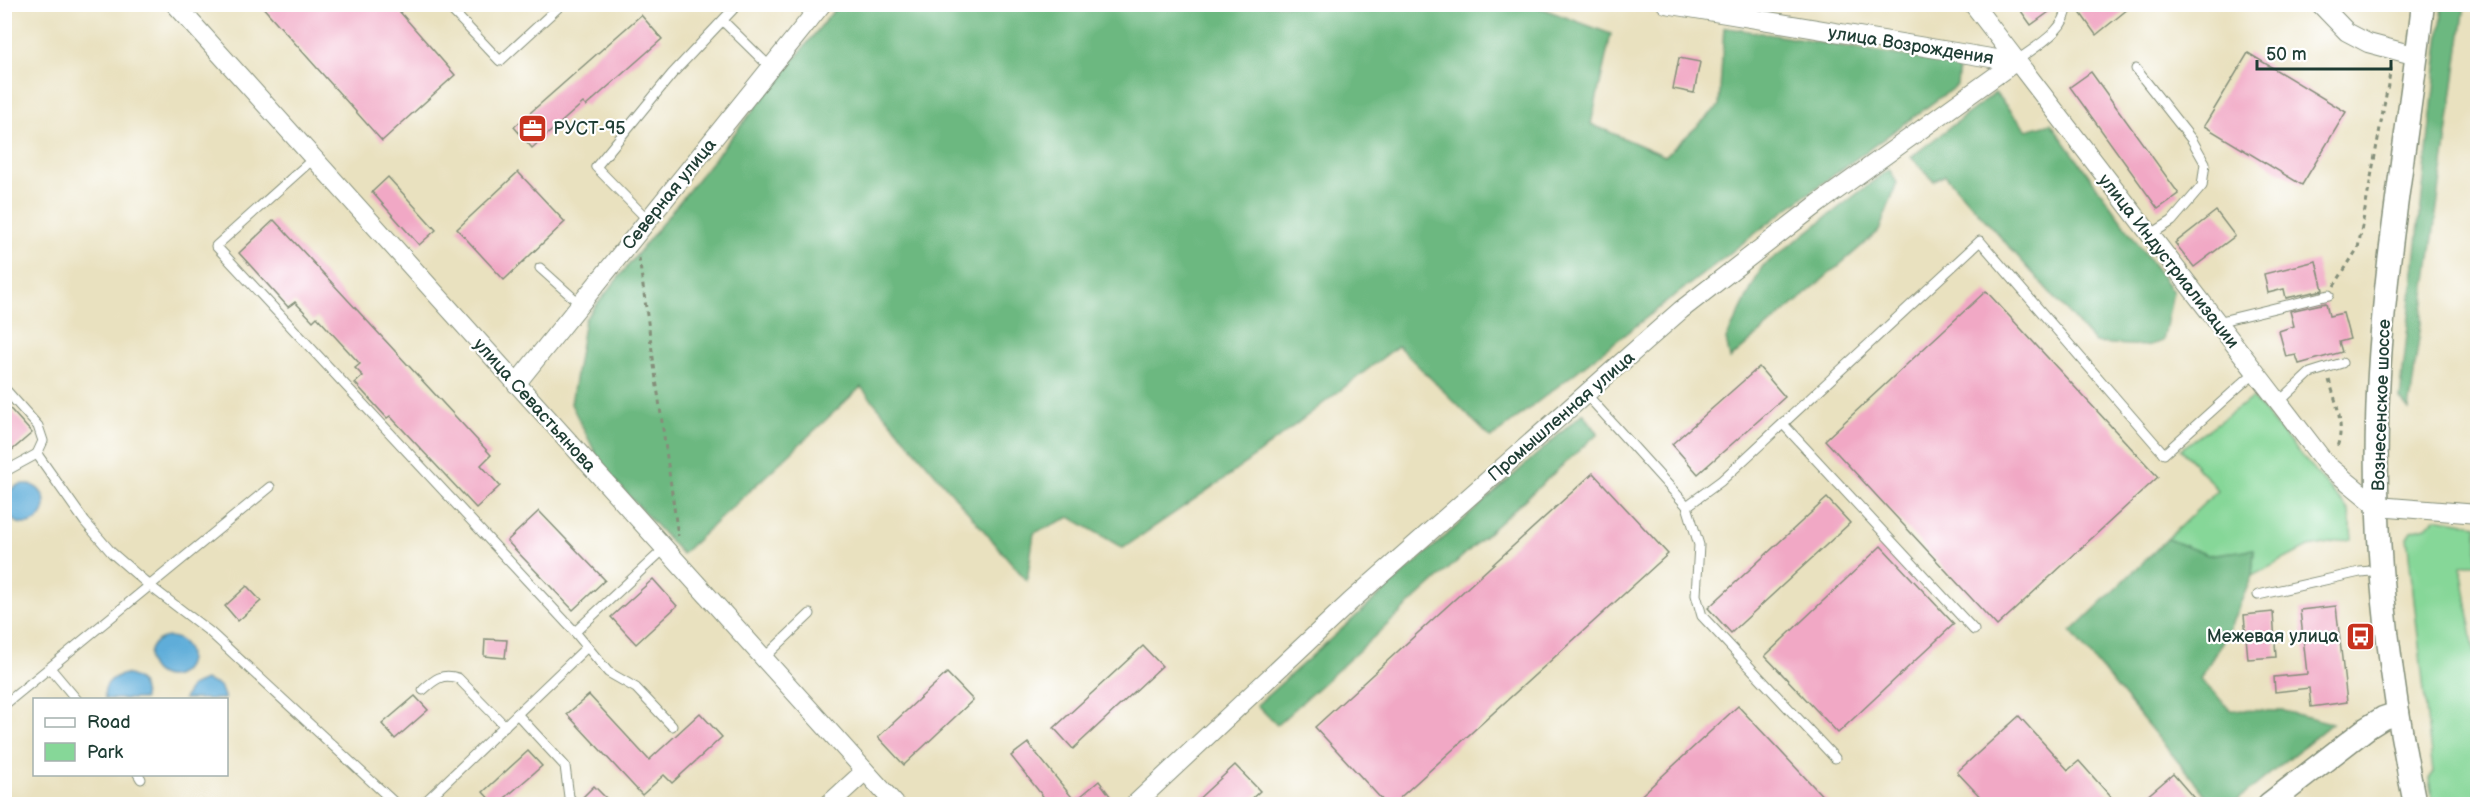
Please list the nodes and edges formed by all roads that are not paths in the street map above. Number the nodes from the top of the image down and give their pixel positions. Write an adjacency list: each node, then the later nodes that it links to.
1 (175, 4): 16 (street, улица Севастьянова)
2 (446, 4): 3 (lane)
3 (562, 4)
4 (738, 4): 11 (lane)
5 (822, 4): 14 (street, Северная улица)
6 (1666, 4): 13 (street, улица Возрождения)
7 (1973, 4): 13 (street, улица Индустриализации)
8 (2067, 4): 13 (lane)
9 (2320, 4): 12 (street)
10 (2423, 4): 12 (street, Вознесенское шоссе)
11 (723, 21): 14 (lane); 17 (lane)
12 (2417, 56): 34 (street, Вознесенское шоссе)
13 (2015, 62): 18 (street, улица Индустриализации); 27 (street, Промышленная улица)
14 (771, 68): 17 (street, Северная улица)
15 (2136, 69): 18 (lane)
16 (313, 159): 25 (street, улица Севастьянова); 42 (lane)
17 (648, 220): 21 (street, Северная улица)
18 (2150, 236): 22 (street, улица Индустриализации)
19 (540, 268): 21 (lane)
20 (2329, 295): 22 (lane)
21 (580, 304): 25 (street, Северная улица)
22 (2217, 322): 24 (street, улица Индустриализации)
23 (2342, 363): 28 (lane)
24 (2255, 372): 28 (street, улица Индустриализации); 29 (lane)
25 (516, 384): 36 (street, улица Севастьянова)
26 (4, 388): 30 (lane)
27 (1586, 394): 33 (lane); 60 (street, Промышленная улица)
28 (2278, 402): 34 (street, улица Индустриализации)
29 (1783, 424): 33 (lane); 41 (lane)
30 (37, 454): 31 (lane); 38 (lane)
31 (4, 472)
32 (270, 487): 38 (lane)
33 (1687, 506): 53 (lane)
34 (2377, 506): 35 (street); 37 (street, Вознесенское шоссе)
35 (2478, 514)
36 (669, 555): 42 (lane); 44 (street, улица Севастьянова)
37 (2382, 570): 39 (lane); 49 (street, Вознесенское шоссе)
38 (150, 586): 45 (lane); 55 (lane)
39 (2259, 595)
40 (810, 614): 44 (lane)
41 (1974, 630)
42 (575, 632): 43 (lane)
43 (587, 647): 50 (lane); 52 (lane)
44 (762, 659): 54 (street, улица Севастьянова)
45 (50, 668): 47 (lane); 48 (lane)
46 (423, 690): 51 (lane)
47 (76, 698)
48 (4, 705)
49 (2398, 712): 61 (street); 62 (street, Вознесенское шоссе)
50 (516, 714): 51 (lane); 57 (lane)
51 (505, 726): 56 (lane)
52 (672, 726)
53 (1835, 758)
54 (864, 772): 58 (street); 59 (street, улица Севастьянова)
55 (396, 804)
56 (423, 804)
57 (574, 804)
58 (829, 804)
59 (895, 804)
60 (1136, 804)
61 (2269, 804)
62 (2415, 804)

